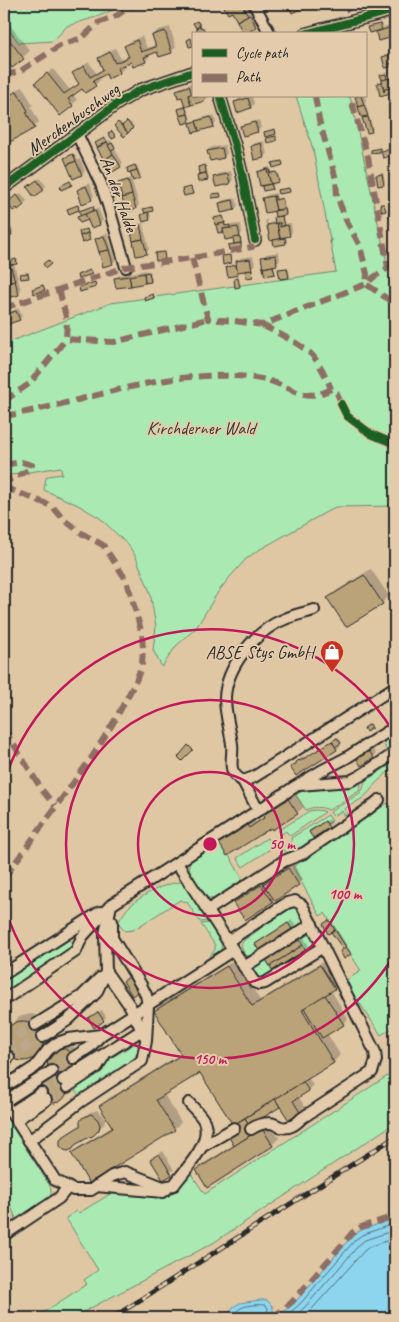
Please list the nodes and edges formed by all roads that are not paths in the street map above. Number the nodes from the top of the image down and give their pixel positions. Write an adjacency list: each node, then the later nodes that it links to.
1 (254, 4): 3 (street)
2 (395, 10): 4 (street)
3 (269, 32)
4 (312, 32)
5 (192, 72): 7 (street, Merckenbuschweg)
6 (221, 98): 9 (street)
7 (77, 134): 8 (street, Merckenbuschweg); 10 (street, An der Halde)
8 (4, 188)
9 (255, 240)
10 (126, 267)
11 (314, 610): 15 (street)
12 (395, 687): 15 (street)
13 (395, 727): 16 (street)
14 (395, 753): 16 (street)
15 (242, 781): 18 (street)
16 (296, 786): 18 (street)
17 (379, 800): 21 (street)
18 (258, 810): 19 (street)
19 (177, 862): 20 (street); 21 (street)
20 (111, 905): 26 (street); 27 (street); 28 (street); 29 (street)
21 (208, 910): 23 (street)
22 (312, 924): 23 (street); 24 (street); 25 (street)
23 (231, 945): 25 (street); 29 (street)
24 (323, 947): 25 (street); 45 (street)
25 (244, 967)
26 (106, 972): 30 (street); 31 (street); 34 (street)
27 (4, 974)
28 (4, 1000)
29 (148, 1005): 30 (street); 35 (street)
30 (134, 1014): 32 (street); 33 (street)
31 (35, 1025)
32 (142, 1030): 35 (street); 38 (street)
33 (101, 1035): 36 (street); 39 (street)
34 (42, 1036)
35 (146, 1041): 46 (street)
36 (73, 1058)
37 (52, 1071): 41 (street)
38 (65, 1083)
39 (4, 1087)
40 (44, 1097): 43 (street)
41 (4, 1102): 43 (street)
42 (189, 1103): 47 (street)
43 (14, 1116): 46 (street)
44 (234, 1128): 47 (street)
45 (251, 1128)
46 (29, 1140): 50 (street)
47 (204, 1146): 48 (street)
48 (174, 1185): 49 (street); 49 (street)
49 (96, 1186): 50 (street)
50 (68, 1187): 51 (street)
51 (4, 1235)

